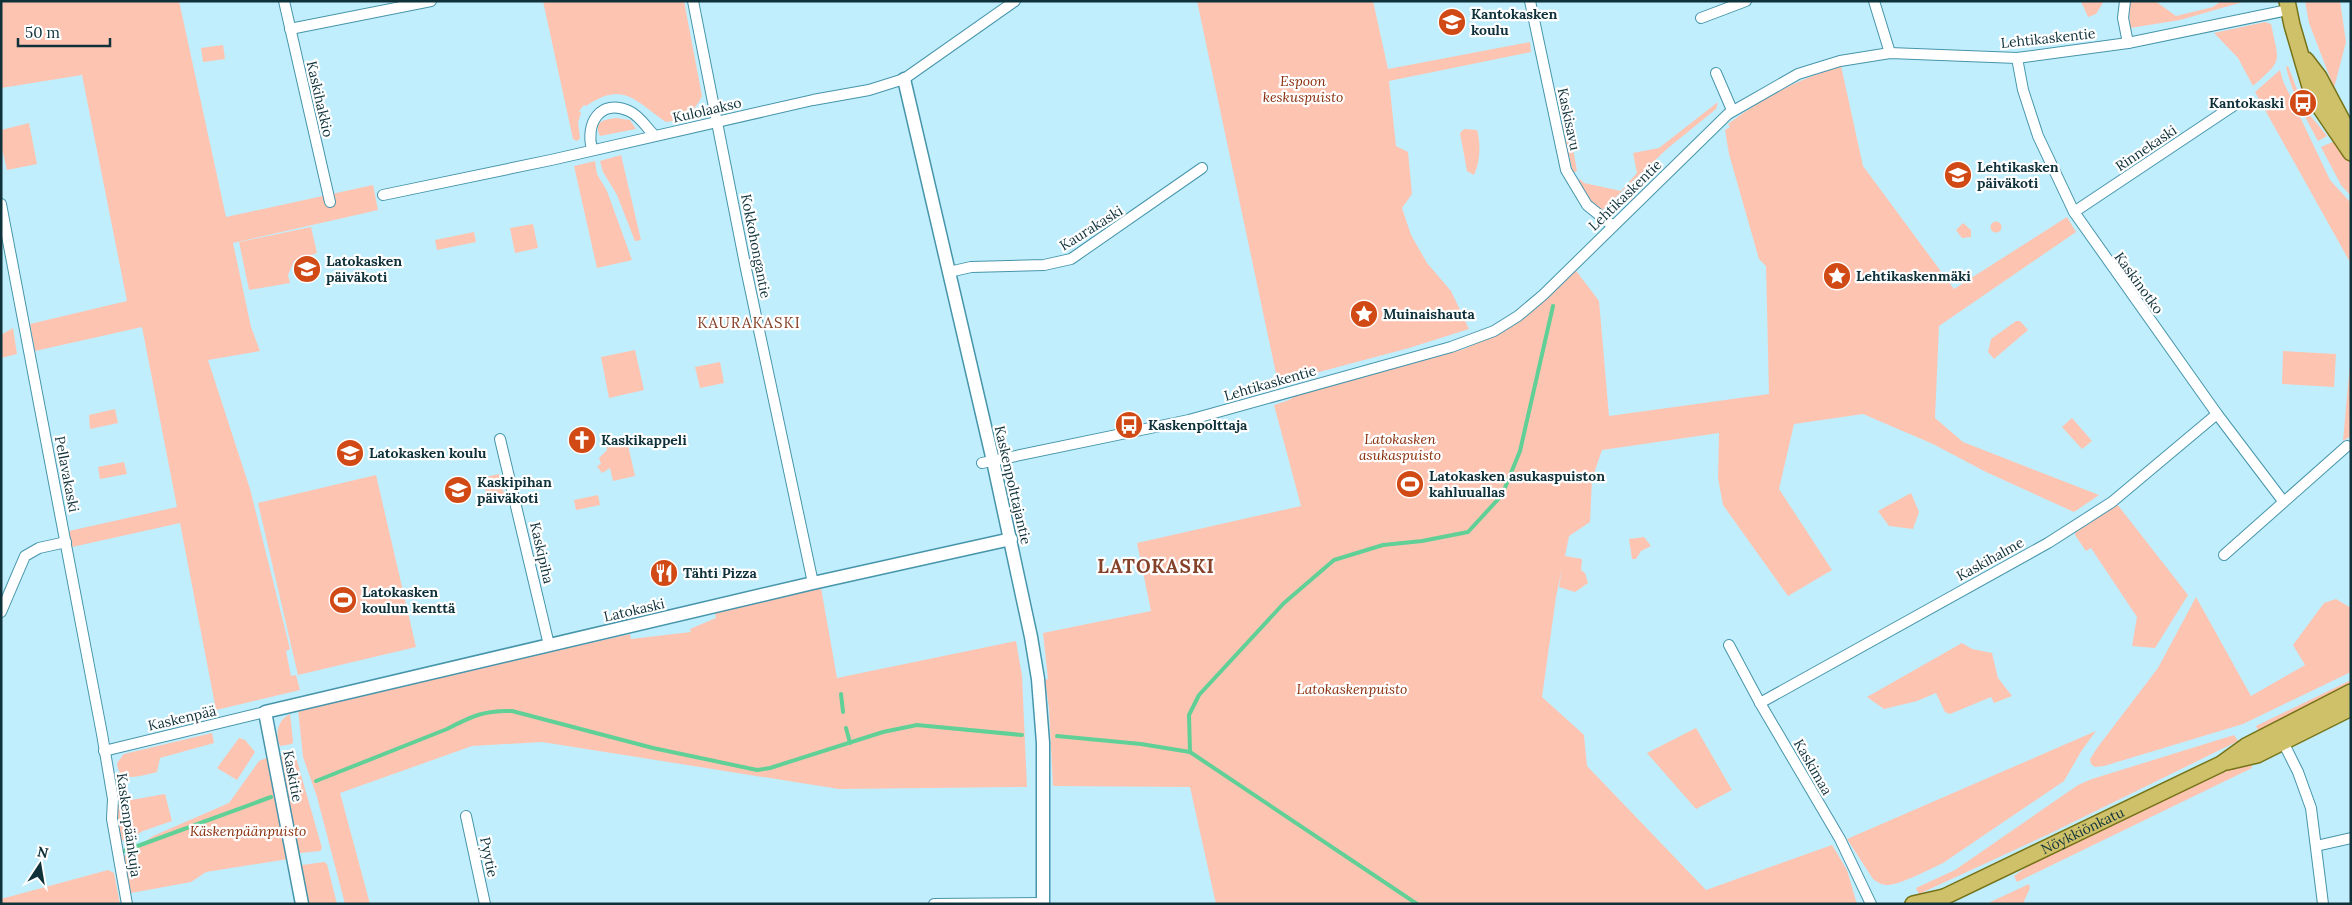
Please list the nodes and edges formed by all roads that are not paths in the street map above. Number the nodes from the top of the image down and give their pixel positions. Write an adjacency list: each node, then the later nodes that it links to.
1 (284, 1): 11 (street, Kaskihakkio)
2 (431, 1): 11 (street)
3 (693, 1): 20 (street, Kokkohongantie)
4 (1015, 1): 17 (street, Kulolaakso)
5 (1530, 1): 30 (street, Kaskisavu)
6 (1746, 1): 10 (street)
7 (1874, 1): 14 (street)
8 (2125, 1): 12 (street)
9 (2288, 6): 12 (street, Lehtikaskentie); 13 (main road)
10 (1701, 18)
11 (290, 29): 27 (street, Kaskihakkio)
12 (2128, 43): 15 (street, Lehtikaskentie)
13 (2300, 52): 22 (main road); 24 (main road)
14 (1890, 53): 15 (street, Lehtikaskentie); 19 (street, Lehtikaskentie)
15 (2017, 58): 29 (street, Kaskinotko)
16 (1716, 73): 19 (street)
17 (904, 79): 20 (street, Kulolaakso); 31 (street, Kaskenpolttajantie)
18 (2232, 106): 29 (street, Rinnekaski)
19 (1732, 110): 30 (street, Lehtikaskentie)
20 (717, 122): 21 (street, Kulolaakso); 40 (street, Kokkohongantie)
21 (654, 135): 23 (street, Kulolaakso); 23 (street)
22 (2351, 136)
23 (592, 149): 26 (street, Kulolaakso)
24 (2351, 153)
25 (1202, 168): 31 (street, Kaurakaski)
26 (383, 195)
27 (330, 202)
28 (1, 204): 38 (street, Pellavakaski)
29 (2074, 212): 32 (street, Kaskinotko)
30 (1612, 226): 35 (street, Lehtikaskentie)
31 (949, 272): 35 (street, Kaskenpolttajantie)
32 (2217, 414): 36 (street, Kaskinotko); 45 (street, Kaskihalme)
33 (500, 439): 42 (street, Kaskipiha)
34 (2347, 446): 36 (street)
35 (988, 462): 37 (street, Kaskenpolttajantie)
36 (2284, 501): 39 (street)
37 (1011, 539): 40 (street, Latokaski); 54 (street, Kaskenpolttajantie)
38 (66, 542): 41 (street); 49 (street, Pellavakaski)
39 (2224, 555)
40 (813, 583): 42 (street, Latokaski)
41 (1, 612)
42 (549, 645): 47 (street, Latokaski)
43 (1729, 645): 45 (street, Kaskimaa)
44 (2351, 692): 48 (main road, Nöykkiönkatu)
45 (1760, 704): 59 (street, Kaskimaa)
46 (2351, 708): 48 (main road, Nöykkiönkatu)
47 (265, 712): 49 (street, Kaskenpää); 56 (street, Kaskitie)
48 (2281, 737): 52 (street); 53 (main road, Nöykkiönkatu)
49 (104, 750): 55 (street, Kaskenpäänkuja)
50 (466, 816): 57 (street, Pyytie)
51 (2351, 838): 52 (street)
52 (2316, 846): 61 (street)
53 (1940, 900): 60 (main road, Nöykkiönkatu)
54 (1043, 903): 58 (street)
55 (127, 904)
56 (302, 904)
57 (485, 904)
58 (934, 904)
59 (1871, 904)
60 (1913, 904)
61 (2323, 904)

